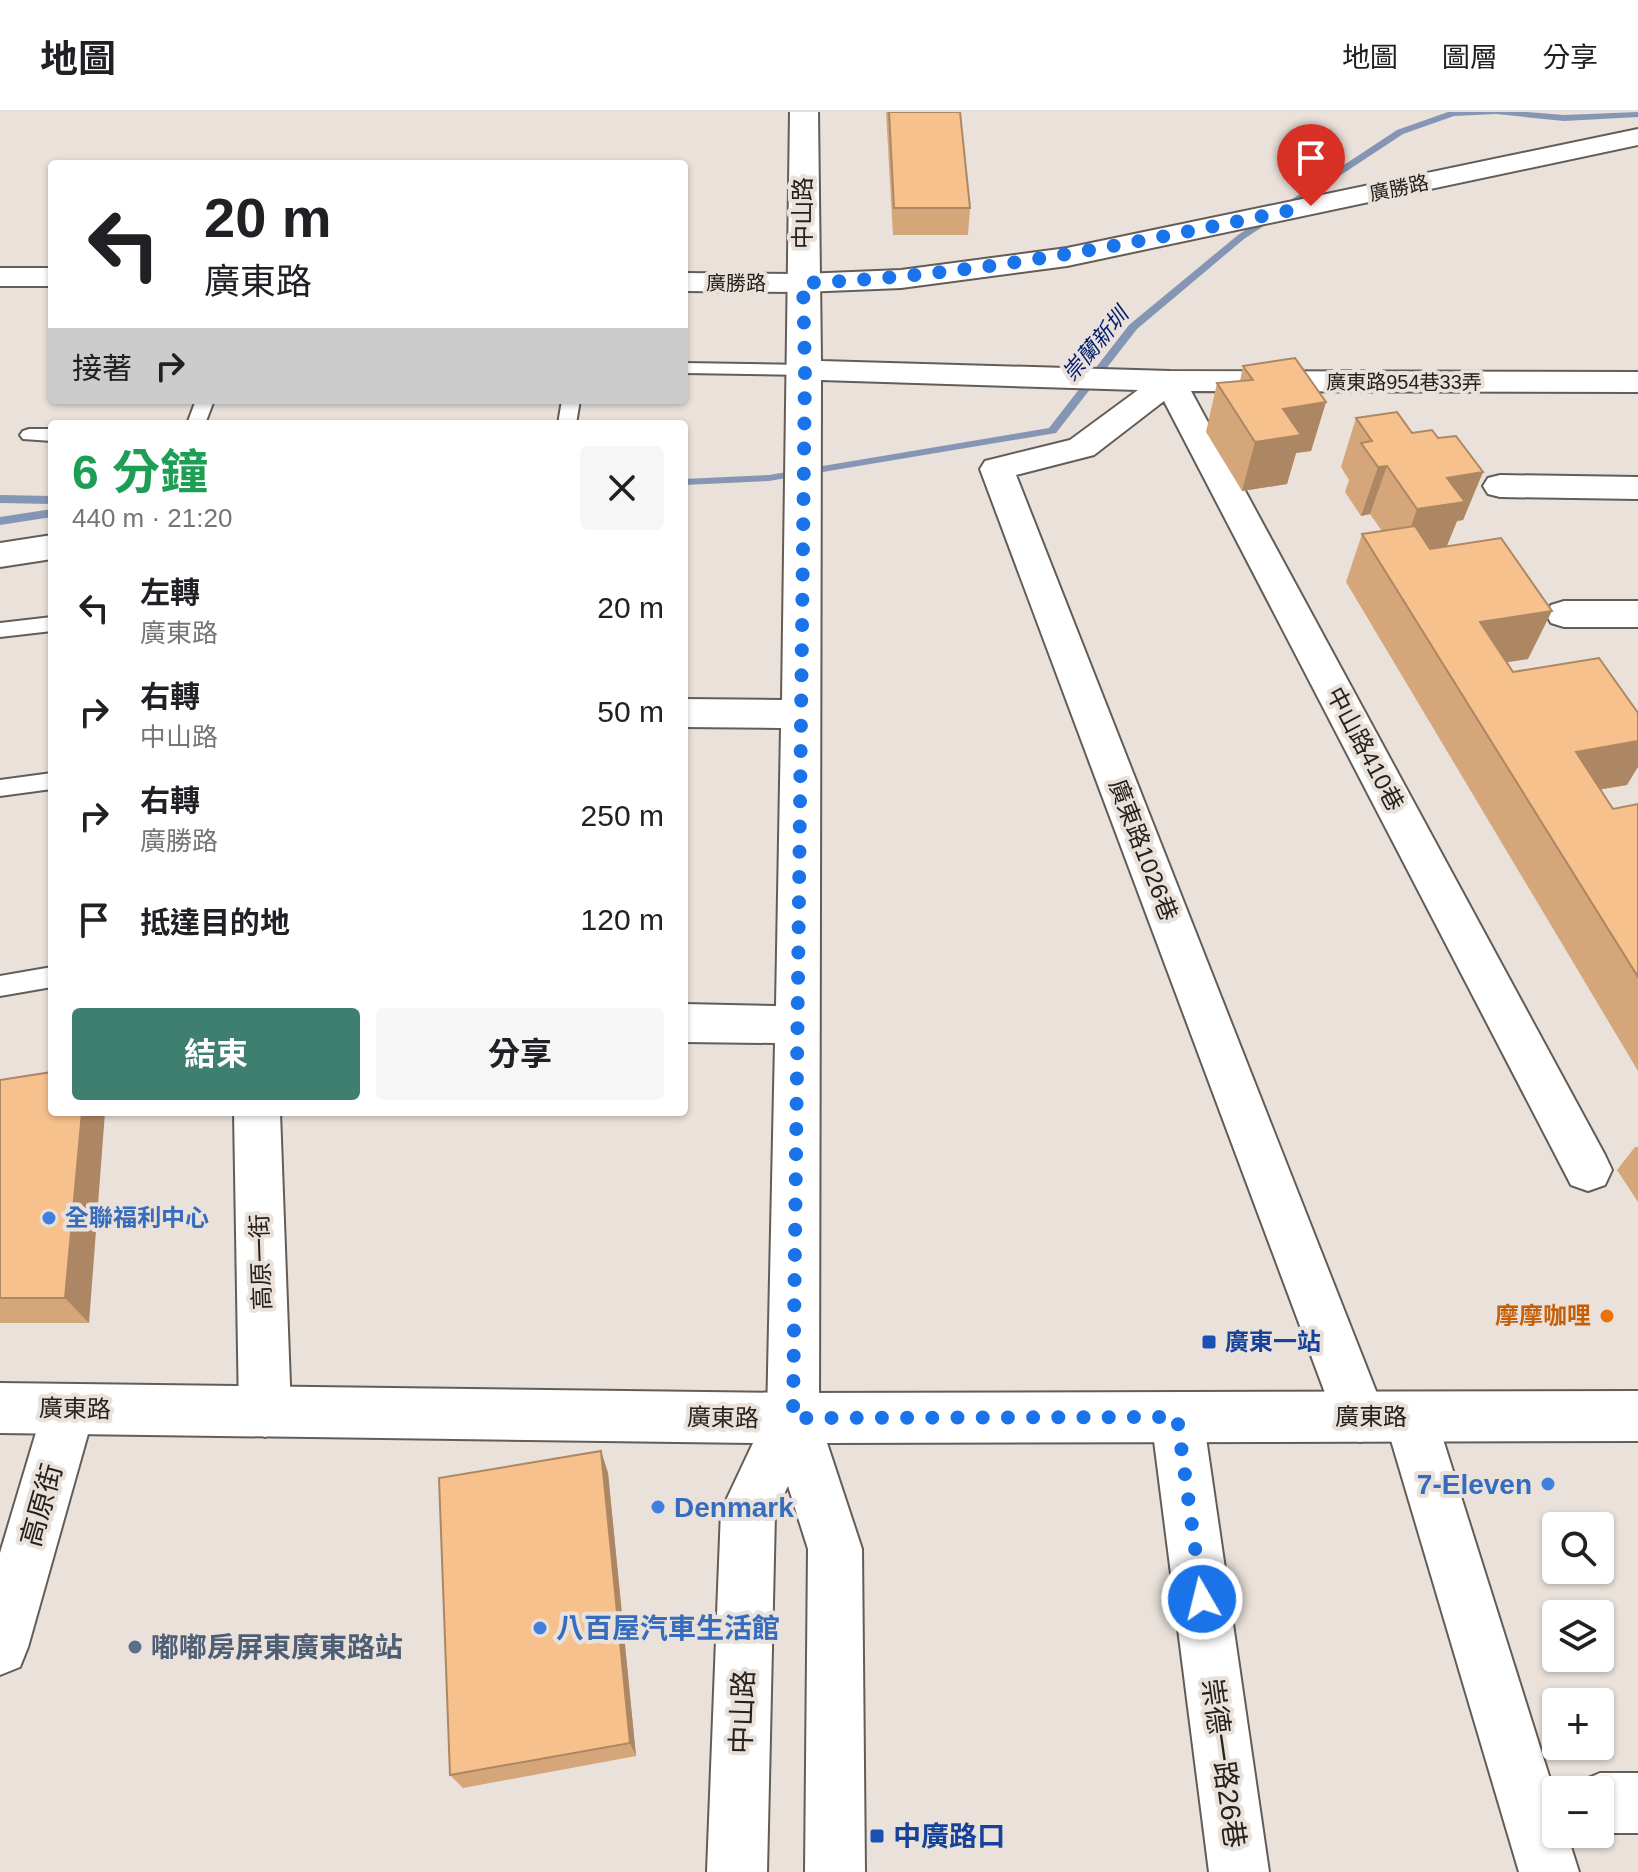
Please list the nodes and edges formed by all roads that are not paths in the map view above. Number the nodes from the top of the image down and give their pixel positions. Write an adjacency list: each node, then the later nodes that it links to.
1 (804, 112): 6 (street, 中山路)
2 (1638, 137): 6 (street, 廣勝路)
3 (0, 277): 4 (street)
4 (48, 277)
5 (688, 282): 6 (street, 廣勝路)
6 (803, 283): 8 (street, 中山路)
7 (688, 368): 8 (lane)
8 (805, 370): 9 (street); 22 (street, 中山路)
9 (1170, 381): 10 (street, 廣東路954巷33弄); 30 (street, 中山路410巷); 36 (street, 廣東路1026巷)
10 (1638, 382)
11 (29, 435): 12 (lane)
12 (48, 435)
13 (1500, 486): 14 (street)
14 (1638, 488)
15 (48, 548): 16 (street)
16 (0, 555)
17 (1564, 614): 18 (street)
18 (1638, 614)
19 (48, 624): 20 (lane)
20 (0, 630)
21 (688, 713): 22 (street)
22 (800, 714): 28 (street, 中山路)
23 (48, 782): 24 (lane)
24 (0, 788)
25 (48, 978): 26 (lane)
26 (0, 986)
27 (688, 1023): 28 (street)
28 (796, 1025): 37 (street, 中山路)
29 (257, 1116): 33 (street, 高原一街)
30 (1588, 1170)
31 (0, 1408): 32 (street, 廣東路)
32 (69, 1409): 33 (street, 廣東路); 38 (street, 高原街)
33 (265, 1412): 37 (street, 廣東路)
34 (1638, 1416): 36 (street, 廣東路)
35 (1177, 1417): 36 (street, 廣東路); 37 (street, 廣東路); 45 (street, 崇德一路26巷)
36 (1385, 1417): 39 (street)
37 (793, 1418): 43 (street, 中山路); 44 (street, 中山路)
38 (0, 1647)
39 (1542, 1803)
40 (1614, 1803): 41 (street)
41 (1638, 1803)
42 (1547, 1848): 46 (street)
43 (737, 1872)
44 (835, 1872)
45 (1239, 1872)
46 (1549, 1872)

